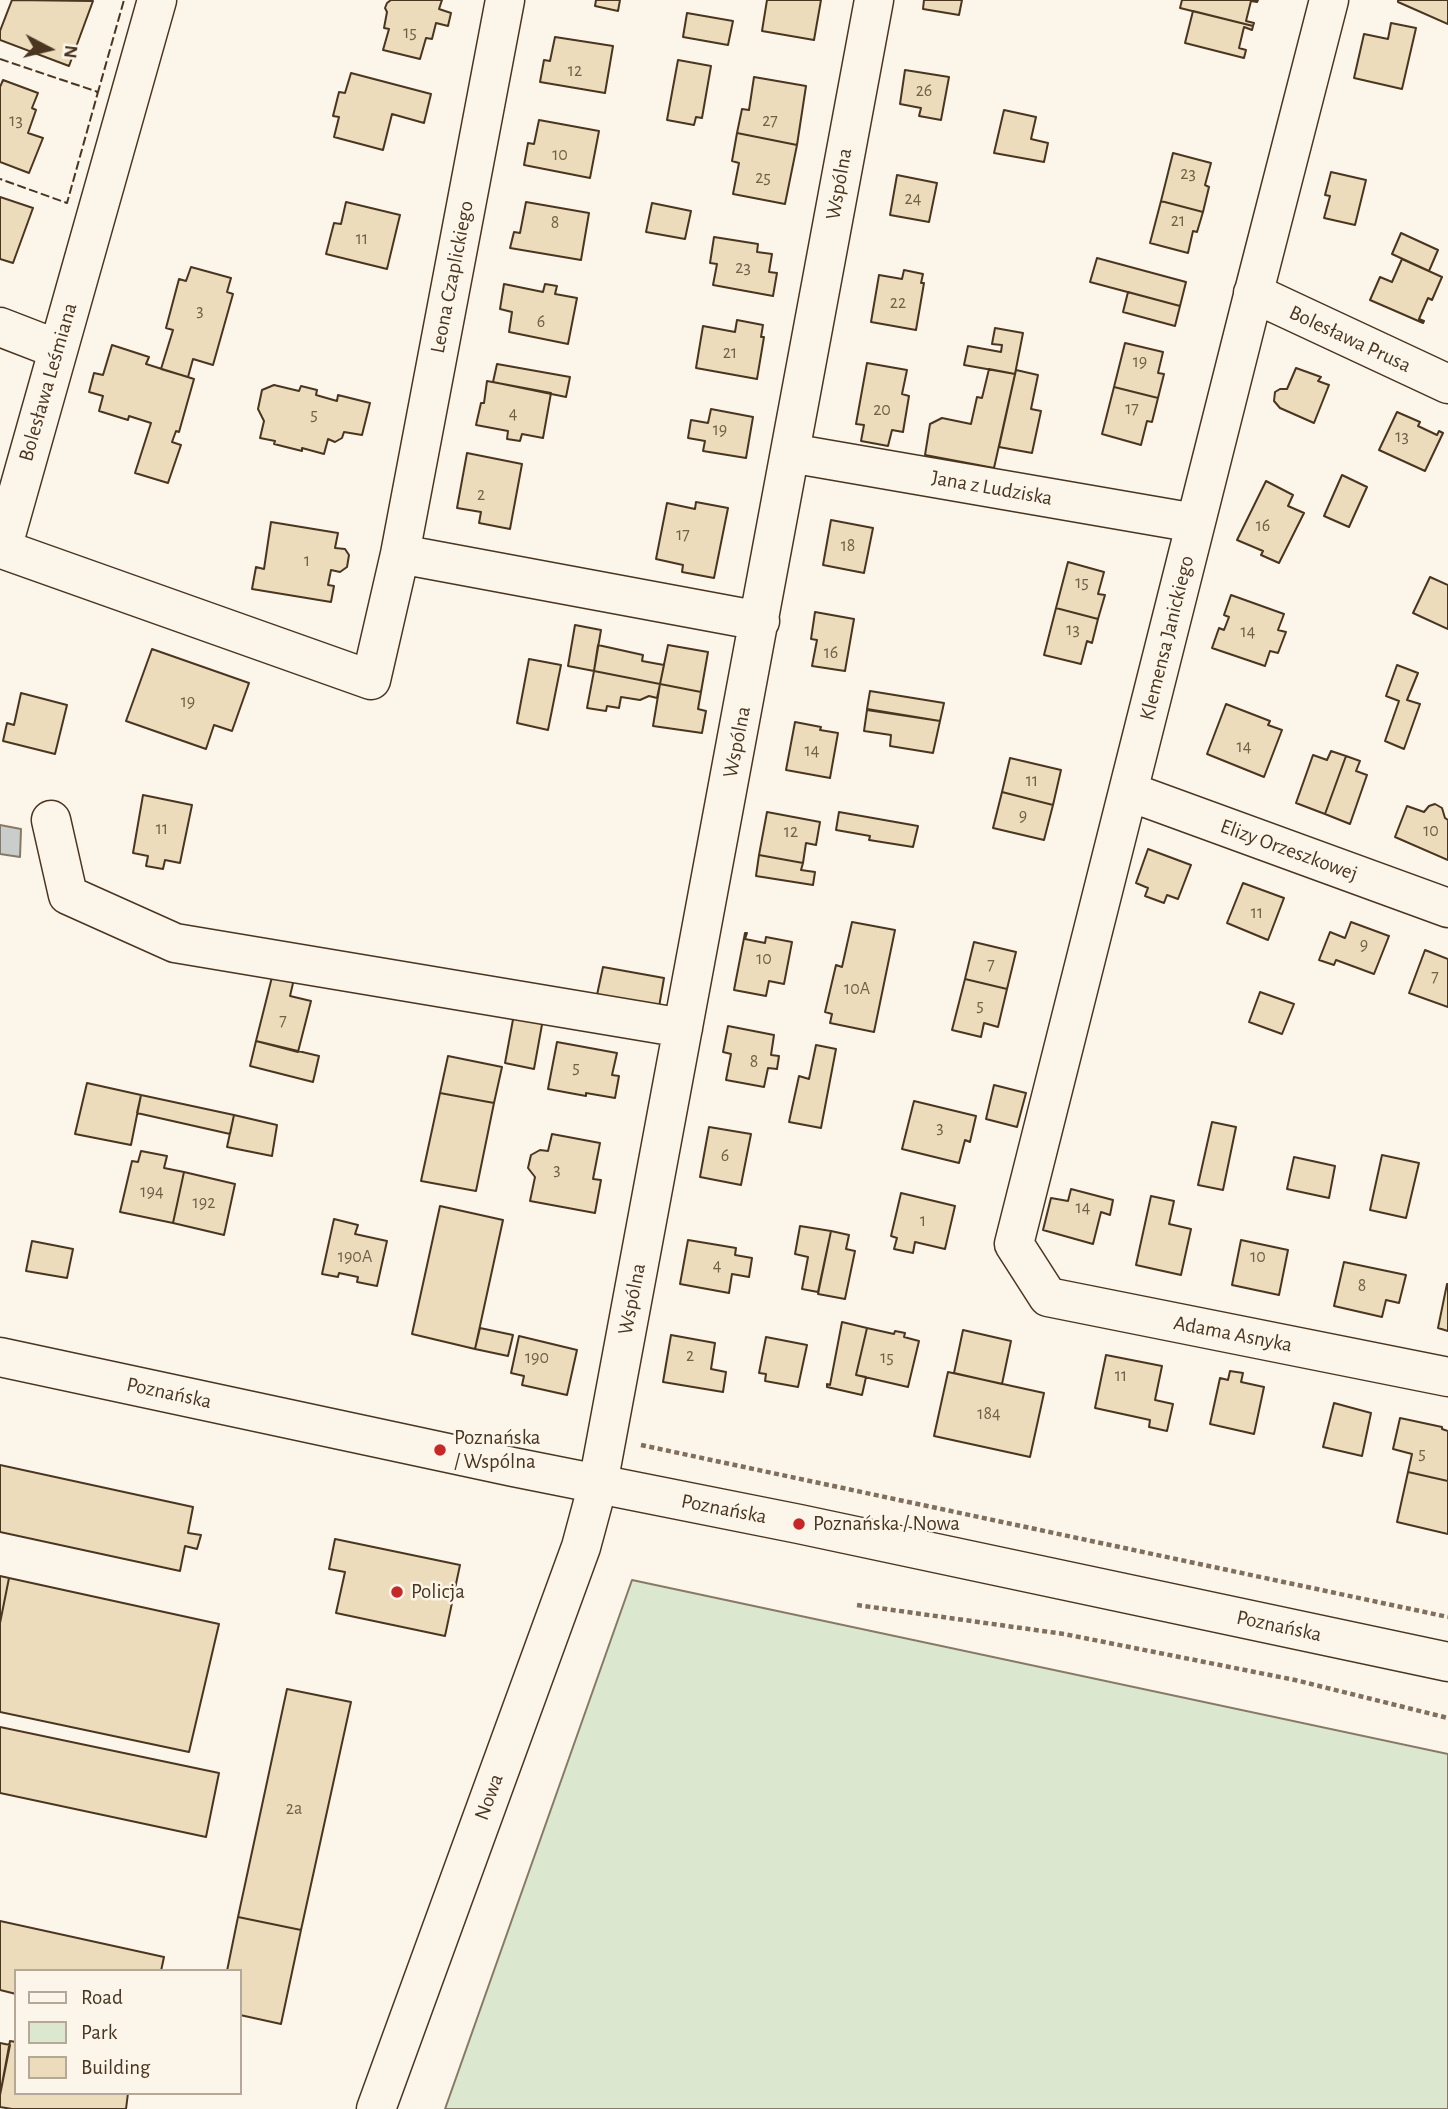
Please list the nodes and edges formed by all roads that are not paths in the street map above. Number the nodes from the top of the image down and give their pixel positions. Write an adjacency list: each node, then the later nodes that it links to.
1 (157, 0): 7 (street, Bolesława Leśmiana)
2 (505, 0): 11 (street, Leona Czaplickiego)
3 (874, 0): 9 (street, Wspólna)
4 (1329, 0): 5 (street, Klemensa Janickiego)
5 (1253, 293): 8 (street, Bolesława Prusa); 10 (street, Klemensa Janickiego)
6 (0, 327): 7 (street)
7 (57, 349): 13 (street, Bolesława Leśmiana)
8 (1448, 384)
9 (790, 453): 10 (street, Jana z Ludziska); 12 (street, Wspólna)
10 (1195, 523): 14 (street, Klemensa Janickiego)
11 (400, 554): 12 (street); 13 (street, Leona Czaplickiego)
12 (760, 621): 17 (street, Wspólna)
13 (371, 680)
14 (1130, 792): 16 (street, Elizy Orzeszkowej); 18 (street, Klemensa Janickiego)
15 (51, 820): 17 (street)
16 (1448, 908)
17 (683, 1028): 21 (street, Wspólna)
18 (1032, 1271): 20 (street, Adama Asnyka)
19 (0, 1357): 21 (street, Poznańska)
20 (1448, 1377)
21 (598, 1484): 22 (street, Poznańska); 23 (street, Nowa)
22 (1448, 1661)
23 (376, 2109)

